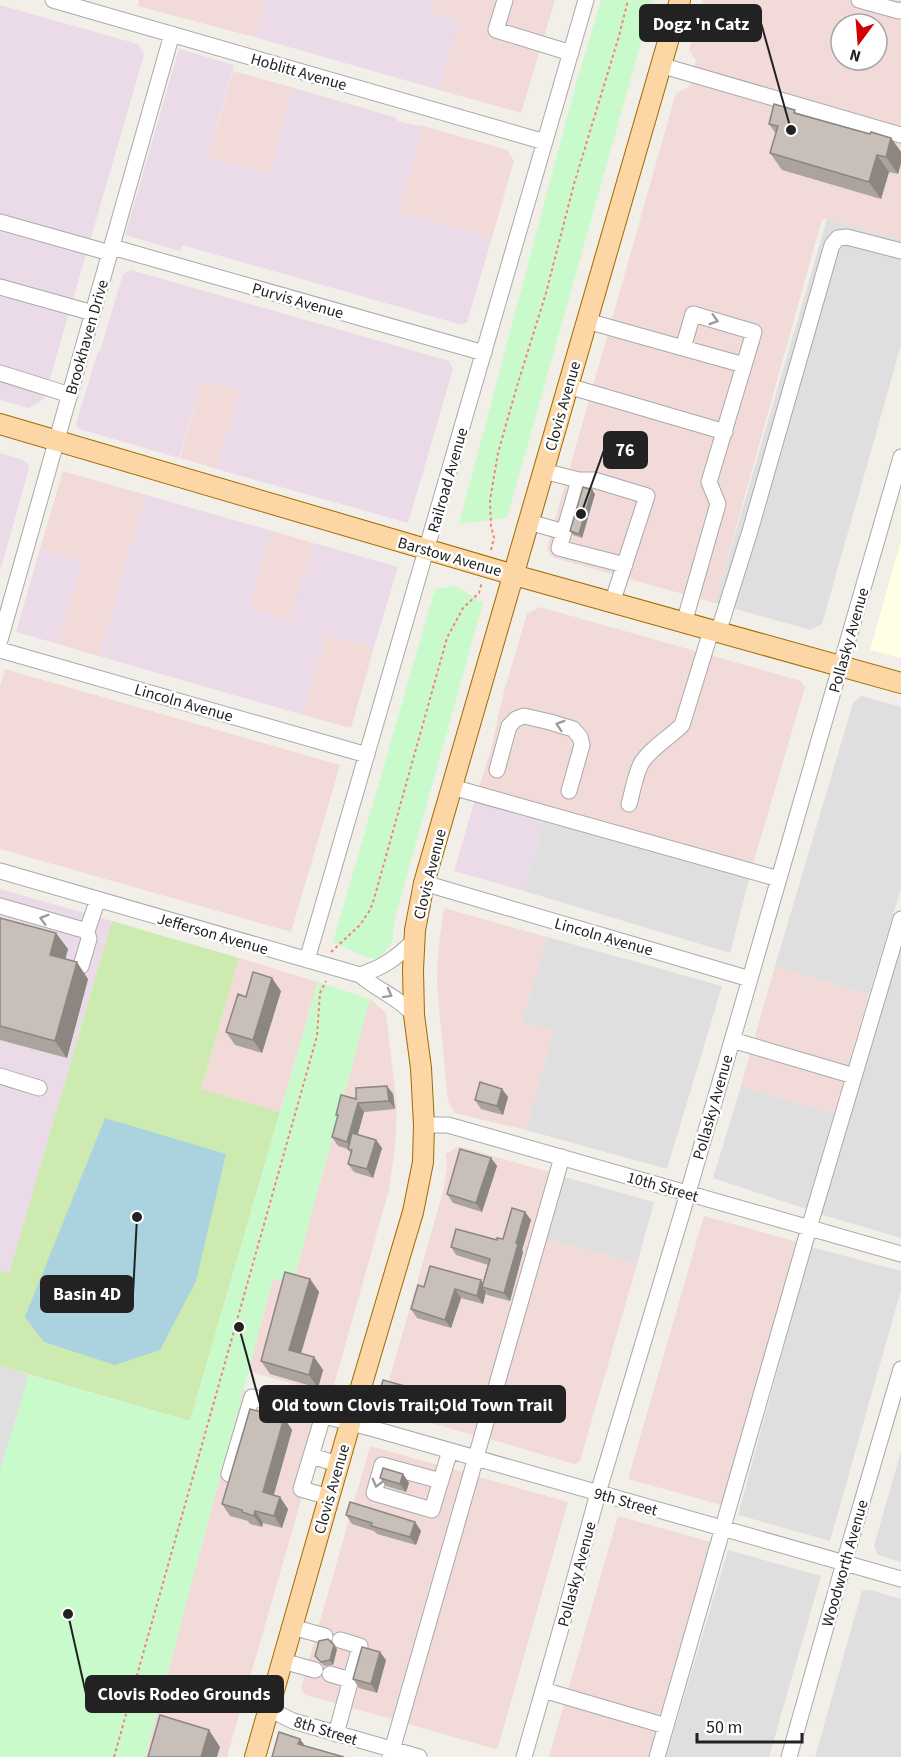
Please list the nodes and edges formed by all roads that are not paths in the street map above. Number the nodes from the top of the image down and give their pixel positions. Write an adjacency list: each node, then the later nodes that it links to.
1 (53, 0): 7 (street, Hoblitt Avenue)
2 (505, 0): 8 (street)
3 (586, 0): 8 (street, Railroad Avenue)
4 (680, 0): 9 (main road, Clovis Avenue)
5 (859, 0): 6 (street)
6 (901, 10)
7 (172, 34): 11 (street, Hoblitt Avenue); 13 (street, Brookhaven Drive)
8 (571, 53): 11 (street, Railroad Avenue)
9 (660, 65): 10 (street); 17 (main road, Clovis Avenue)
10 (901, 135)
11 (545, 142): 19 (street, Railroad Avenue)
12 (0, 222): 13 (street, Purvis Avenue)
13 (111, 250): 16 (street, Brookhaven Drive); 19 (street, Purvis Avenue)
14 (901, 250): 38 (street)
15 (0, 287): 16 (street)
16 (93, 313): 23 (street, Brookhaven Drive)
17 (586, 321): 18 (street); 22 (main road, Clovis Avenue)
18 (683, 348): 20 (street); 20 (street, one-way to 20)
19 (484, 353): 33 (street, Railroad Avenue)
20 (744, 365): 25 (street)
21 (0, 373): 23 (street)
22 (568, 386): 25 (street); 28 (main road, Clovis Avenue)
23 (70, 395): 26 (street, Brookhaven Drive)
24 (0, 424): 26 (main road, Barstow Avenue)
25 (724, 432): 37 (street)
26 (57, 440): 33 (main road, Barstow Avenue); 39 (street, Brookhaven Drive)
27 (901, 457): 30 (street, Pollasky Avenue)
28 (543, 471): 29 (street); 31 (main road, Clovis Avenue)
29 (579, 480): 32 (street); 34 (street)
30 (897, 483): 41 (street, Pollasky Avenue)
31 (529, 522): 32 (street); 35 (main road, Clovis Avenue)
32 (564, 532): 34 (street)
33 (427, 550): 35 (main road, Barstow Avenue); 43 (street, Railroad Avenue)
34 (625, 565): 36 (street)
35 (514, 575): 36 (main road, Barstow Avenue); 45 (main road, Clovis Avenue)
36 (612, 603): 37 (main road, Barstow Avenue)
37 (684, 623): 38 (main road, Barstow Avenue)
38 (715, 632): 41 (main road, Barstow Avenue); 47 (street)
39 (0, 640)
40 (0, 650): 43 (street, Lincoln Avenue)
41 (841, 665): 42 (main road, Barstow Avenue); 49 (street, Pollasky Avenue)
42 (901, 683)
43 (367, 755): 56 (street, Railroad Avenue)
44 (497, 770): 46 (street, one-way to 44)
45 (452, 787): 49 (street); 50 (main road, Clovis Avenue)
46 (569, 791)
47 (629, 804)
48 (0, 873): 51 (street, Jefferson Avenue)
49 (778, 879): 59 (street, Pollasky Avenue)
50 (424, 883): 55 (main road, Clovis Avenue); 59 (street, Lincoln Avenue)
51 (98, 899): 54 (street); 56 (street, Jefferson Avenue)
52 (0, 906): 54 (street, one-way to 52)
53 (901, 919): 63 (street)
54 (87, 931): 57 (street)
55 (414, 941): 58 (street); 60 (main road, Clovis Avenue)
56 (307, 960): 58 (street, Jefferson Avenue)
57 (81, 966)
58 (360, 975): 60 (street, Jefferson Avenue, one-way to 60)
59 (750, 979): 61 (street, Pollasky Avenue)
60 (414, 1015): 65 (main road, Clovis Avenue)
61 (732, 1040): 63 (street); 67 (street, Pollasky Avenue)
62 (0, 1076): 64 (street)
63 (854, 1076): 68 (street)
64 (39, 1088)
65 (424, 1125): 66 (street, 10th Street); 72 (main road, Clovis Avenue)
66 (562, 1157): 67 (street, 10th Street); 75 (street)
67 (688, 1193): 68 (street, 10th Street); 79 (street, Pollasky Avenue)
68 (809, 1228): 69 (street, 10th Street); 81 (street)
69 (901, 1254)
70 (901, 1369): 82 (street, Woodworth Avenue)
71 (323, 1416): 72 (street, 9th Street); 74 (street); 77 (street, 9th Street)
72 (350, 1424): 73 (street, 9th Street); 76 (main road, Clovis Avenue)
73 (450, 1451): 75 (street, 9th Street); 78 (street)
74 (311, 1456): 76 (street); 80 (street)
75 (476, 1458): 79 (street, 9th Street); 91 (street)
76 (339, 1464): 80 (main road, Clovis Avenue)
77 (229, 1474)
78 (441, 1481)
79 (598, 1493): 81 (street, 9th Street); 87 (street, Pollasky Avenue)
80 (329, 1497): 84 (main road, Clovis Avenue)
81 (723, 1529): 82 (street, 9th Street); 89 (street)
82 (844, 1563): 83 (street, 9th Street); 96 (street, Woodworth Avenue)
83 (901, 1579)
84 (292, 1627): 85 (main road, Clovis Avenue); 86 (street)
85 (282, 1661): 86 (street); 88 (main road, Clovis Avenue)
86 (350, 1680): 90 (street)
87 (543, 1690): 89 (street); 94 (street, Pollasky Avenue)
88 (269, 1709): 90 (street, 8th Street); 92 (main road, Clovis Avenue)
89 (666, 1726): 95 (street)
90 (336, 1734): 91 (street, 8th Street)
91 (391, 1753): 93 (street, 8th Street)
92 (255, 1757)
93 (419, 1757)
94 (524, 1757)
95 (657, 1757)
96 (789, 1757)

